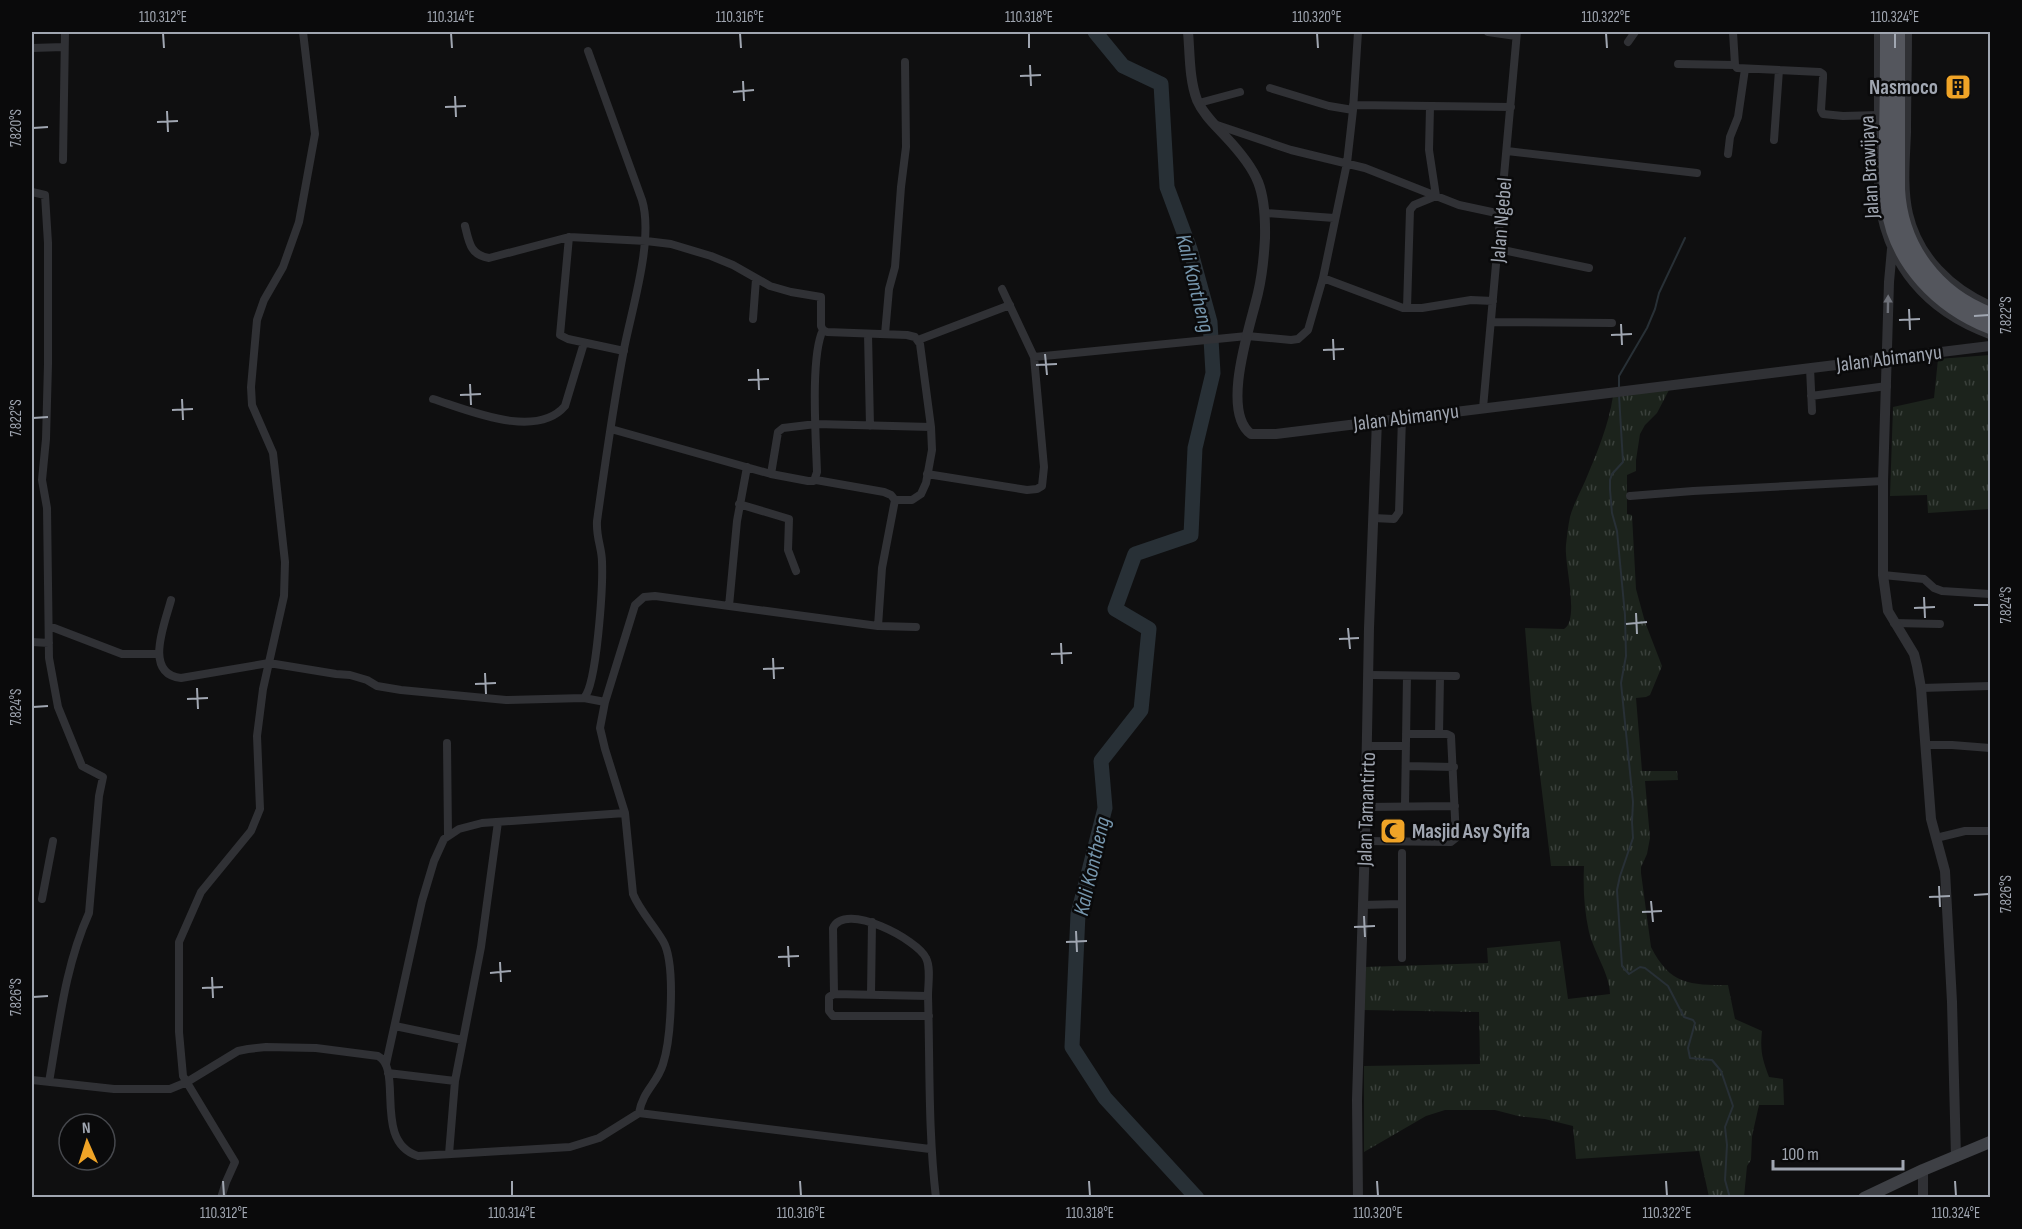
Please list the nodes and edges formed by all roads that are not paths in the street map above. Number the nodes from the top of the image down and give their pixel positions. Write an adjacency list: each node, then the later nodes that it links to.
1 (65, 32): 14 (street)
2 (303, 32): 104 (street)
3 (1188, 32): 24 (street, Jalan Abimanyu)
4 (1358, 32): 26 (street)
5 (1488, 32): 12 (street)
6 (1635, 32): 13 (street)
7 (1733, 32): 19 (street)
8 (1879, 32): 28 (street)
9 (1887, 32): 58 (highway, Jalan Brawijaya)
10 (1898, 32): 54 (highway, Jalan Brawijaya)
11 (1907, 32): 52 (street)
12 (1517, 34): 27 (street, Jalan Ngebel)
13 (1628, 42)
14 (64, 47): 15 (street); 33 (street)
15 (32, 48)
16 (588, 51): 43 (street)
17 (905, 62): 61 (street)
18 (1678, 64): 19 (street)
19 (1735, 65): 20 (street)
20 (1745, 69): 21 (street); 32 (street)
21 (1779, 70): 28 (street); 30 (street)
22 (1270, 88): 26 (street)
23 (1240, 92): 24 (street)
24 (1199, 103): 29 (street, Jalan Abimanyu)
25 (1430, 106): 26 (street); 27 (street); 37 (street)
26 (1353, 107): 34 (street)
27 (1511, 107): 31 (street, Jalan Ngebel)
28 (1879, 115): 45 (street)
29 (1214, 124): 34 (street); 38 (street, Jalan Abimanyu)
30 (1774, 140)
31 (1507, 151): 35 (street); 39 (street, Jalan Ngebel)
32 (1728, 154)
33 (63, 160)
34 (1347, 163): 37 (street); 40 (street)
35 (1697, 173)
36 (32, 192): 98 (street)
37 (1436, 196): 39 (street); 53 (street)
38 (1265, 213): 40 (street); 63 (street, Jalan Abimanyu)
39 (1501, 214): 44 (street, Jalan Ngebel)
40 (1334, 218): 47 (street)
41 (465, 226): 42 (street)
42 (569, 237): 43 (street); 65 (street)
43 (646, 241): 48 (street); 67 (street)
44 (1498, 249): 46 (street); 50 (street, Jalan Ngebel)
45 (1892, 249): 62 (street); 69 (street, one-way to 45)
46 (1589, 268)
47 (1323, 278): 53 (street); 63 (street)
48 (756, 279): 55 (street); 59 (street)
49 (1002, 289): 51 (street)
50 (1493, 301): 53 (street); 56 (street, Jalan Ngebel)
51 (1010, 305): 64 (street); 68 (street)
52 (1990, 306)
53 (1407, 308)
54 (1990, 314)
55 (753, 319)
56 (1491, 322): 57 (street); 74 (street, Jalan Ngebel)
57 (1612, 323)
58 (1990, 327)
59 (823, 330): 60 (street); 78 (street)
60 (868, 334): 61 (street); 79 (street)
61 (885, 334): 64 (street)
62 (1990, 334)
63 (1247, 336): 68 (street); 77 (street, Jalan Abimanyu)
64 (918, 340): 80 (street)
65 (584, 343): 67 (street); 73 (street)
66 (1990, 346): 69 (street, Jalan Abimanyu)
67 (624, 351): 81 (street)
68 (1034, 357): 84 (street)
69 (1887, 359): 70 (street, Jalan Abimanyu); 71 (street)
70 (1810, 368): 72 (street); 74 (street, Jalan Abimanyu)
71 (1887, 386): 72 (street); 86 (street)
72 (1811, 396): 75 (street)
73 (433, 399)
74 (1483, 408): 76 (street, Jalan Abimanyu)
75 (1812, 411)
76 (1402, 418): 77 (street, Jalan Abimanyu); 90 (street)
77 (1377, 420): 90 (street, Jalan Tamantirto)
78 (816, 424): 79 (street); 83 (street); 85 (street)
79 (870, 426): 80 (street)
80 (931, 427): 84 (street)
81 (610, 429): 82 (street); 111 (street)
82 (747, 467): 83 (street); 89 (street)
83 (771, 474): 85 (street)
84 (927, 474): 88 (street)
85 (816, 480): 88 (street)
86 (1883, 481): 87 (street); 92 (street)
87 (1630, 496)
88 (895, 500): 99 (street)
89 (739, 504): 91 (street); 95 (street)
90 (1373, 519): 105 (street, Jalan Tamantirto)
91 (795, 572)
92 (1883, 575): 93 (street); 96 (street)
93 (1990, 594)
94 (171, 600): 103 (street)
95 (729, 606): 99 (street); 112 (street)
96 (1894, 623): 97 (street); 110 (street)
97 (1940, 624)
98 (49, 626): 102 (street); 103 (street)
99 (878, 626): 100 (street)
100 (916, 627)
101 (32, 642): 102 (street)
102 (49, 644): 147 (street)
103 (159, 654): 104 (street)
104 (268, 663): 111 (street); 148 (street)
105 (1369, 675): 106 (street); 117 (street, Jalan Tamantirto)
106 (1407, 676): 108 (street); 113 (street)
107 (1456, 676): 108 (street)
108 (1440, 677): 114 (street)
109 (1990, 686): 110 (street)
110 (1921, 688): 116 (street)
111 (584, 699): 112 (street)
112 (605, 702): 125 (street)
113 (1406, 734): 114 (street); 118 (street)
114 (1439, 734): 121 (street)
115 (447, 743): 128 (street)
116 (1925, 745): 119 (street); 129 (street)
117 (1368, 746): 118 (street); 124 (street, Jalan Tamantirto)
118 (1406, 746): 120 (street)
119 (1990, 748)
120 (1406, 766): 121 (street); 122 (street)
121 (1454, 767): 123 (street)
122 (1405, 806): 123 (street); 124 (street)
123 (1455, 806): 131 (street)
124 (1366, 807): 131 (street, Jalan Tamantirto)
125 (625, 813): 126 (street); 149 (street)
126 (498, 822): 128 (street); 143 (street)
127 (1990, 831): 129 (street)
128 (448, 835): 142 (street)
129 (1936, 838): 153 (street)
130 (53, 841): 133 (street)
131 (1365, 841): 135 (street, Jalan Tamantirto)
132 (1402, 853): 134 (street)
133 (42, 899)
134 (1401, 904): 135 (street); 137 (street)
135 (1362, 905): 157 (street, Jalan Tamantirto)
136 (872, 922): 138 (street); 139 (street); 140 (street)
137 (1402, 958)
138 (834, 994): 139 (street); 141 (street)
139 (871, 995): 140 (street)
140 (928, 996): 141 (street)
141 (928, 1016): 151 (street)
142 (395, 1026): 143 (street); 144 (street)
143 (462, 1040): 146 (street)
144 (387, 1069): 146 (street); 148 (street); 152 (street)
145 (32, 1080): 147 (street)
146 (455, 1081): 152 (street)
147 (49, 1082): 148 (street)
148 (187, 1082): 155 (street)
149 (639, 1113): 151 (street); 152 (street)
150 (1990, 1142): 153 (main road)
151 (930, 1149): 156 (street)
152 (449, 1154)
153 (1956, 1156): 154 (main road)
154 (1923, 1170): 158 (main road); 159 (street)
155 (221, 1197)
156 (936, 1197)
157 (1358, 1197)
158 (1864, 1197)
159 (1923, 1197)

